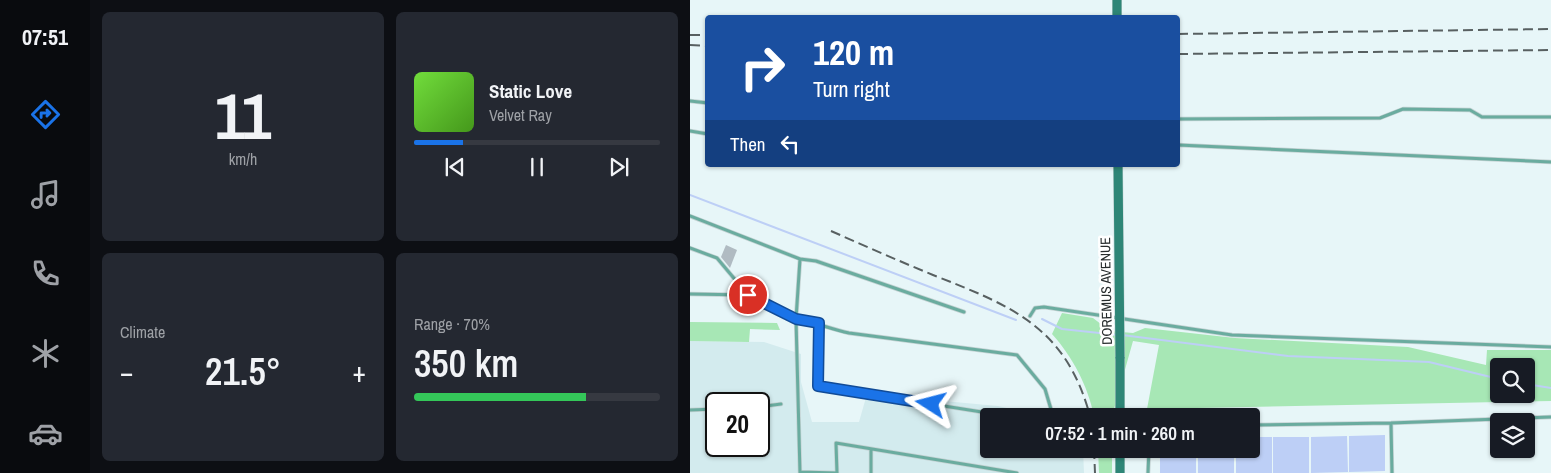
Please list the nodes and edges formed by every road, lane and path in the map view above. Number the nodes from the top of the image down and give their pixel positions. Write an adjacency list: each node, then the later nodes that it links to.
1 (1116, 0): 2 (main road)
2 (1117, 15)
3 (690, 101): 4 (lane)
4 (705, 102)
5 (1551, 117): 6 (lane)
6 (1180, 119)
7 (690, 131): 8 (lane)
8 (705, 134)
9 (1180, 145): 10 (lane)
10 (1551, 162)
11 (1118, 167): 25 (main road, DOREMUS AVENUE, bridge)
12 (690, 216): 14 (lane)
13 (690, 248): 16 (lane)
14 (800, 259): 17 (lane); 19 (lane)
15 (690, 294): 16 (lane)
16 (748, 295): 19 (lane)
17 (964, 312)
18 (1030, 316): 21 (lane)
19 (796, 319): 20 (lane); 35 (lane)
20 (819, 323): 24 (lane); 28 (lane)
21 (1551, 347)
22 (781, 404): 23 (lane)
23 (770, 406)
24 (1051, 408)
25 (1120, 408)
26 (690, 410): 27 (lane)
27 (705, 410)
28 (980, 412)
29 (1551, 416): 30 (lane)
30 (1391, 423): 31 (lane); 41 (lane)
31 (1260, 425)
32 (871, 449): 36 (lane); 37 (lane); 38 (lane)
33 (1120, 458): 39 (main road)
34 (1149, 458): 40 (lane)
35 (800, 472): 36 (lane)
36 (837, 473)
37 (871, 473)
38 (1017, 473)
39 (1120, 473)
40 (1148, 473)
41 (1392, 473)

